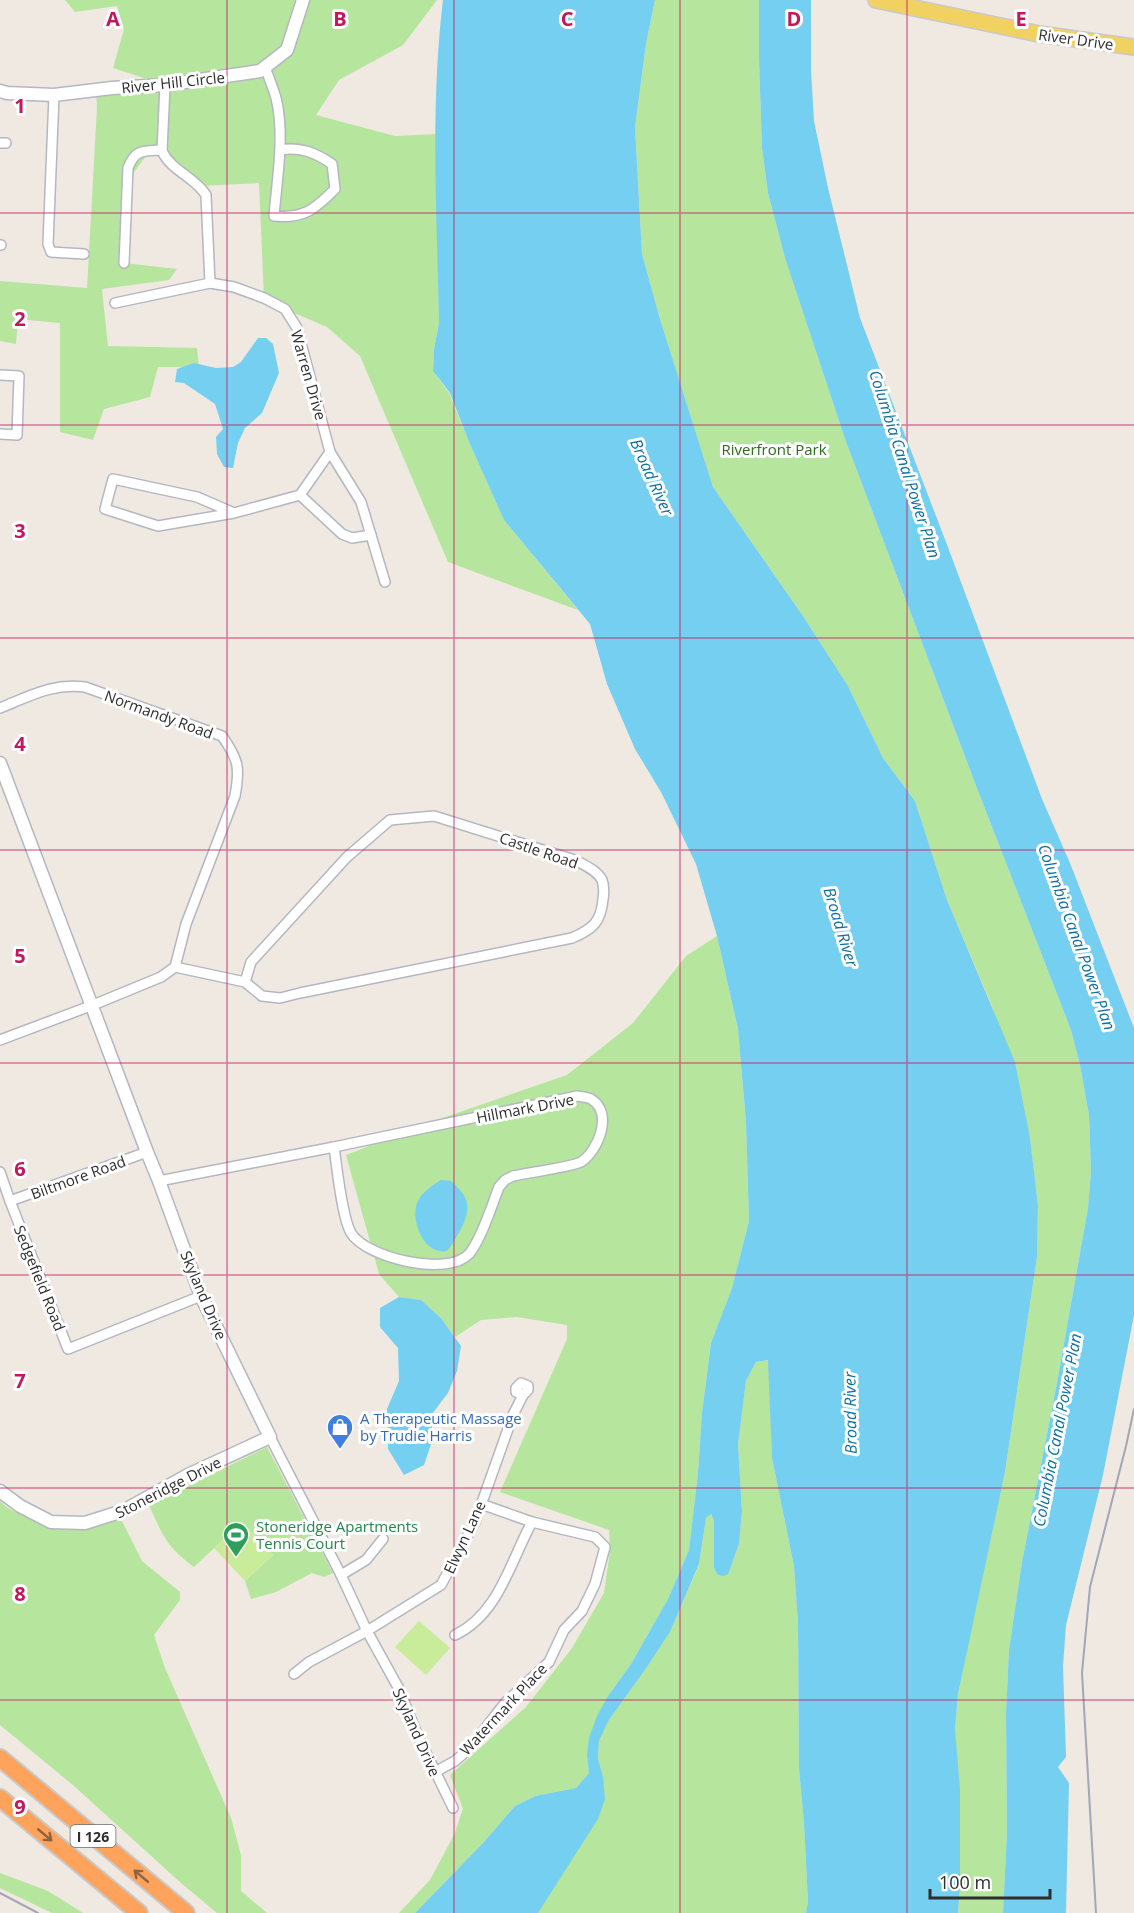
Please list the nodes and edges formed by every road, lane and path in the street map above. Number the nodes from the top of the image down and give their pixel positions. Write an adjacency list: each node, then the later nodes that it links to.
1 (303, 0): 4 (street, River Hill Circle)
2 (876, 0): 3 (main road, River Drive)
3 (1129, 46)
4 (265, 67): 5 (street, River Hill Circle); 9 (street)
5 (165, 85): 7 (street, River Hill Circle); 8 (street)
6 (0, 91): 7 (street, River Hill Circle)
7 (54, 95): 10 (street)
8 (162, 150): 11 (street); 12 (street)
9 (280, 150): 9 (street)
10 (84, 254)
11 (124, 264)
12 (210, 283): 13 (street, Warren Drive); 16 (street, Warren Drive)
13 (115, 303)
14 (0, 375): 15 (street)
15 (0, 434)
16 (330, 452): 17 (street); 19 (street, Warren Drive)
17 (300, 495): 18 (street); 19 (street)
18 (234, 513): 18 (street)
19 (371, 535): 20 (street, Warren Drive)
20 (385, 582)
21 (0, 708): 24 (street, Normandy Road)
22 (0, 763): 23 (street, Skyland Drive)
23 (4, 786): 26 (street, Skyland Drive)
24 (175, 967): 25 (street, Castle Road); 26 (street)
25 (245, 982): 25 (street, Castle Road)
26 (93, 1005): 27 (street); 29 (street, Skyland Drive)
27 (0, 1040)
28 (334, 1147): 28 (street, Hillmark Drive); 31 (street, Hillmark Drive)
29 (147, 1152): 31 (street, Skyland Drive); 32 (street, Biltmore Road)
30 (0, 1172): 32 (street, Sedgefield Road)
31 (159, 1181): 33 (street, Skyland Drive)
32 (10, 1201): 33 (street, Sedgefield Road)
33 (201, 1296): 35 (street, Skyland Drive)
34 (523, 1395): 37 (street, Elwyn Lane)
35 (270, 1437): 36 (street, Stoneridge Drive); 40 (street, Skyland Drive)
36 (0, 1491)
37 (481, 1504): 38 (street, Watermark Place); 41 (street, Elwyn Lane)
38 (532, 1522): 42 (street); 45 (street, Watermark Place)
39 (384, 1539): 40 (street)
40 (341, 1575): 41 (street, Skyland Drive)
41 (367, 1631): 43 (street, Elwyn Lane); 45 (street, Skyland Drive)
42 (455, 1635)
43 (294, 1674)
44 (0, 1758): 49 (highway, I 126, one-way to 44)
45 (435, 1772): 47 (street, Skyland Drive)
46 (0, 1798): 48 (highway, I 126, one-way to 48)
47 (453, 1808)
48 (139, 1913)
49 (186, 1913)

